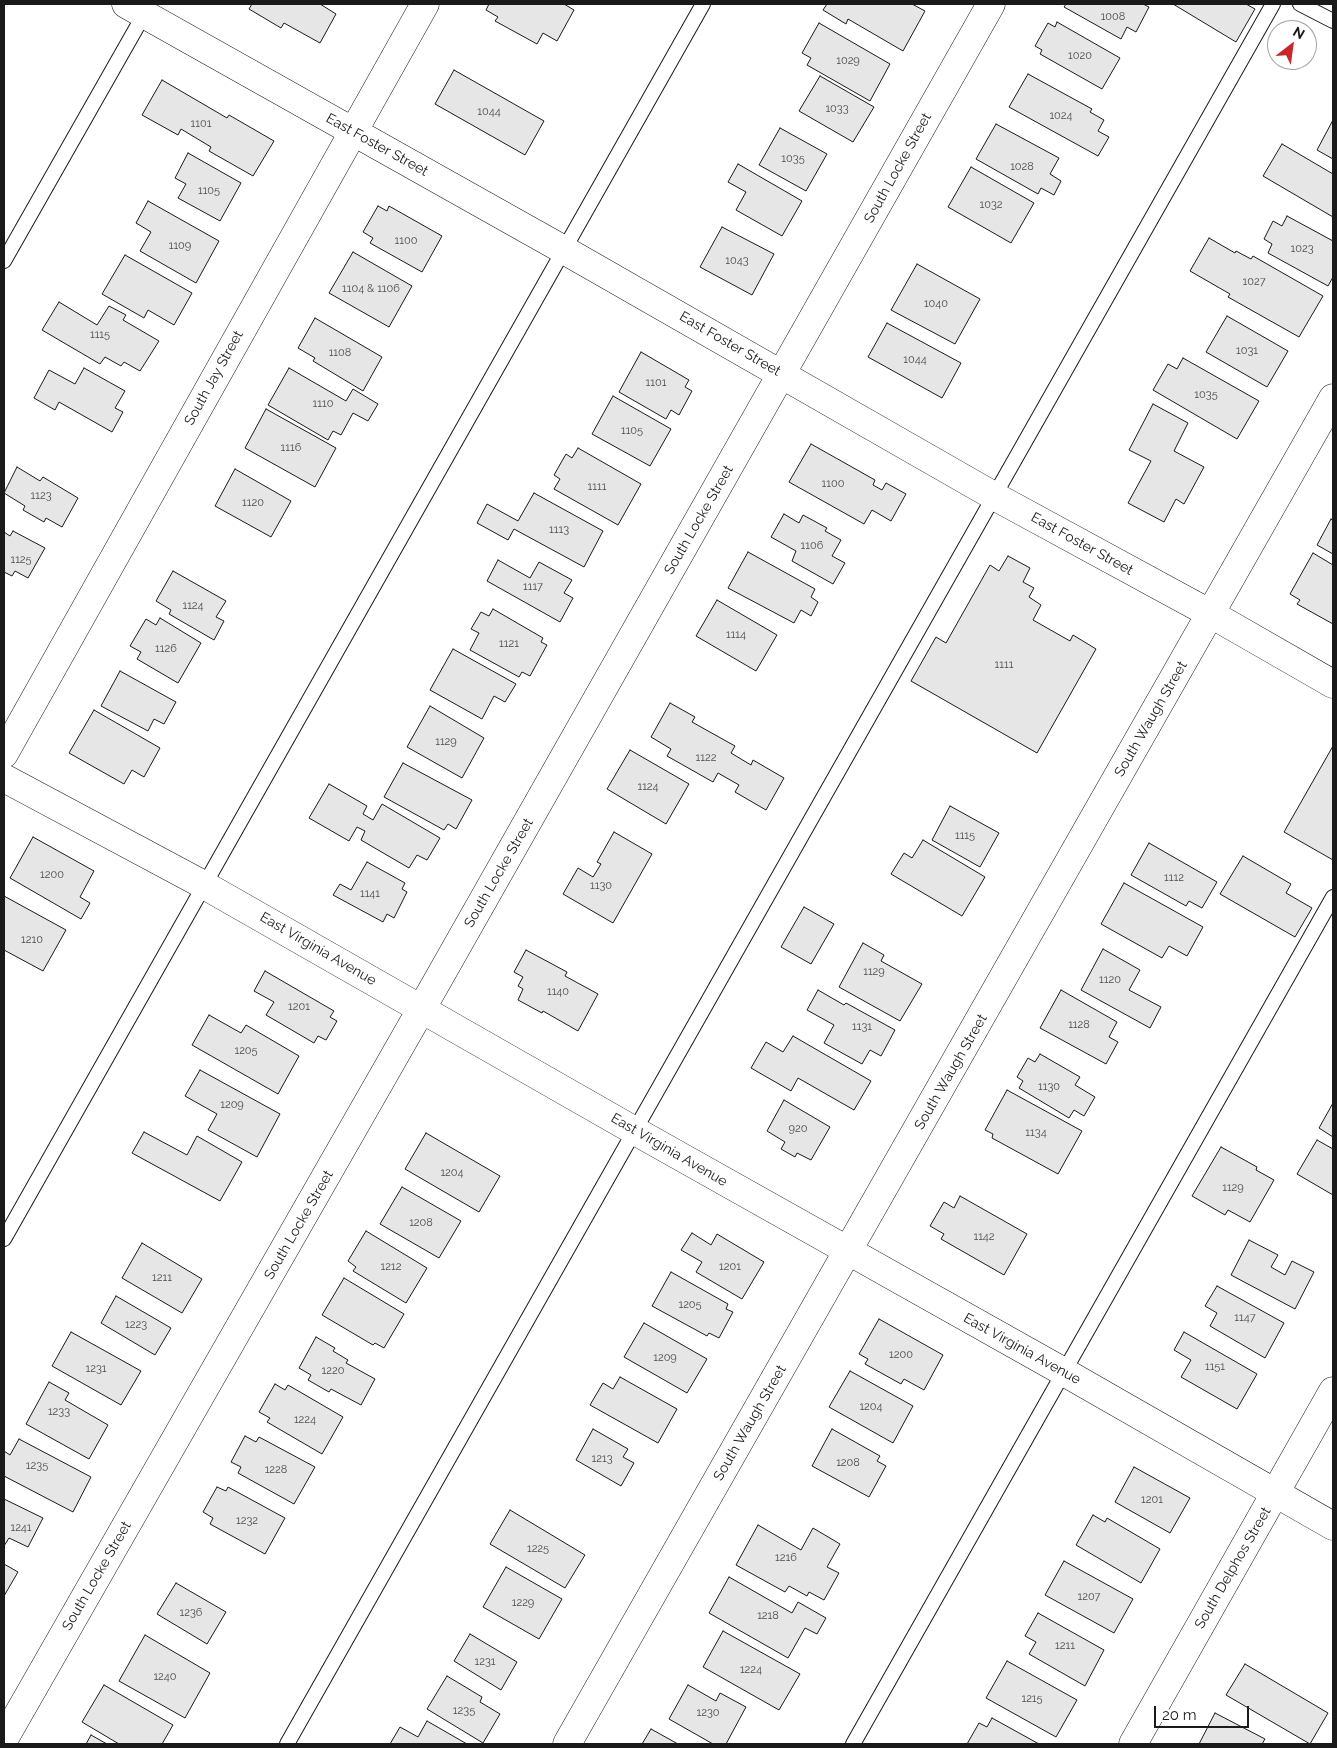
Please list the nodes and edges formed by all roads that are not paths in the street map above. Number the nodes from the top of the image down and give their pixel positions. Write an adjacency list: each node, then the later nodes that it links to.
1 (425, 4): 8 (street, South Jay Street)
2 (703, 4): 9 (lane)
3 (990, 4): 11 (street, South Locke Street)
4 (1273, 4): 13 (lane)
5 (1300, 4): 7 (lane)
6 (140, 7): 8 (street, East Foster Street); 10 (lane)
7 (1333, 22)
8 (352, 131): 9 (street, East Foster Street); 16 (street, South Jay Street)
9 (564, 250): 11 (street, East Foster Street); 18 (lane)
10 (4, 261)
11 (782, 374): 13 (street, East Foster Street); 20 (street, South Locke Street)
12 (1333, 398): 14 (street, South Waugh Street)
13 (994, 496): 14 (street, East Foster Street); 21 (lane)
14 (1210, 614): 15 (street, East Foster Street); 23 (street, South Waugh Street)
15 (1333, 684)
16 (4, 754)
17 (4, 778): 18 (street, East Virginia Avenue)
18 (204, 885): 20 (street, East Virginia Avenue); 22 (lane)
19 (1333, 897): 24 (lane)
20 (422, 1008): 21 (street, East Virginia Avenue); 28 (street, South Locke Street)
21 (634, 1131): 23 (street, East Virginia Avenue); 29 (lane)
22 (4, 1239)
23 (848, 1252): 24 (street, East Virginia Avenue); 30 (street, South Waugh Street)
24 (1064, 1372): 26 (street, East Virginia Avenue); 31 (lane)
25 (1333, 1391): 26 (street, South Delphos Street)
26 (1275, 1493): 27 (street, East Virginia Avenue); 32 (street, South Delphos Street)
27 (1333, 1526)
28 (4, 1739)
29 (287, 1744)
30 (567, 1744)
31 (853, 1744)
32 (1133, 1744)

